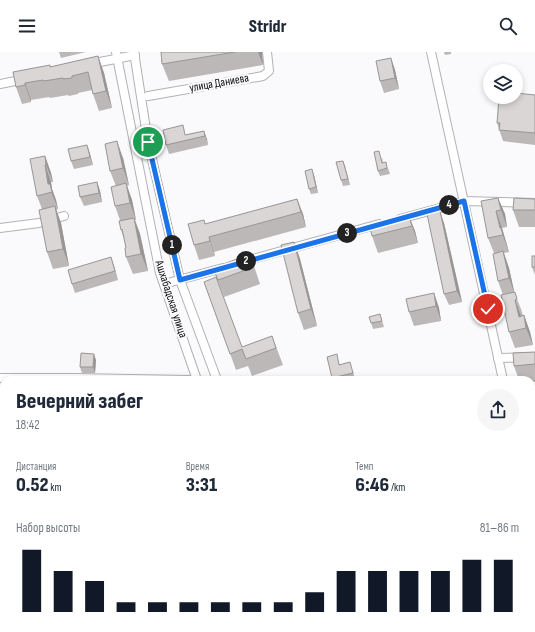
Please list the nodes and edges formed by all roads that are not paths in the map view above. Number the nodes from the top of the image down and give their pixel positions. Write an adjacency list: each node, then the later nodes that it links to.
1 (267, 52): 8 (street, улица Даниева)
2 (431, 52): 9 (street)
3 (134, 53): 4 (street); 13 (street)
4 (117, 55): 5 (street); 14 (street, Ашхабадская улица)
5 (81, 66)
6 (37, 76): 7 (street)
7 (0, 84)
8 (148, 96)
9 (464, 201): 10 (street); 13 (street); 16 (street)
10 (535, 203)
11 (64, 216): 12 (street)
12 (0, 228)
13 (180, 280): 14 (street); 18 (street)
14 (164, 284): 17 (street, Ашхабадская улица)
15 (535, 357): 16 (street)
16 (498, 358): 19 (street)
17 (196, 376)
18 (216, 376)
19 (502, 376)

